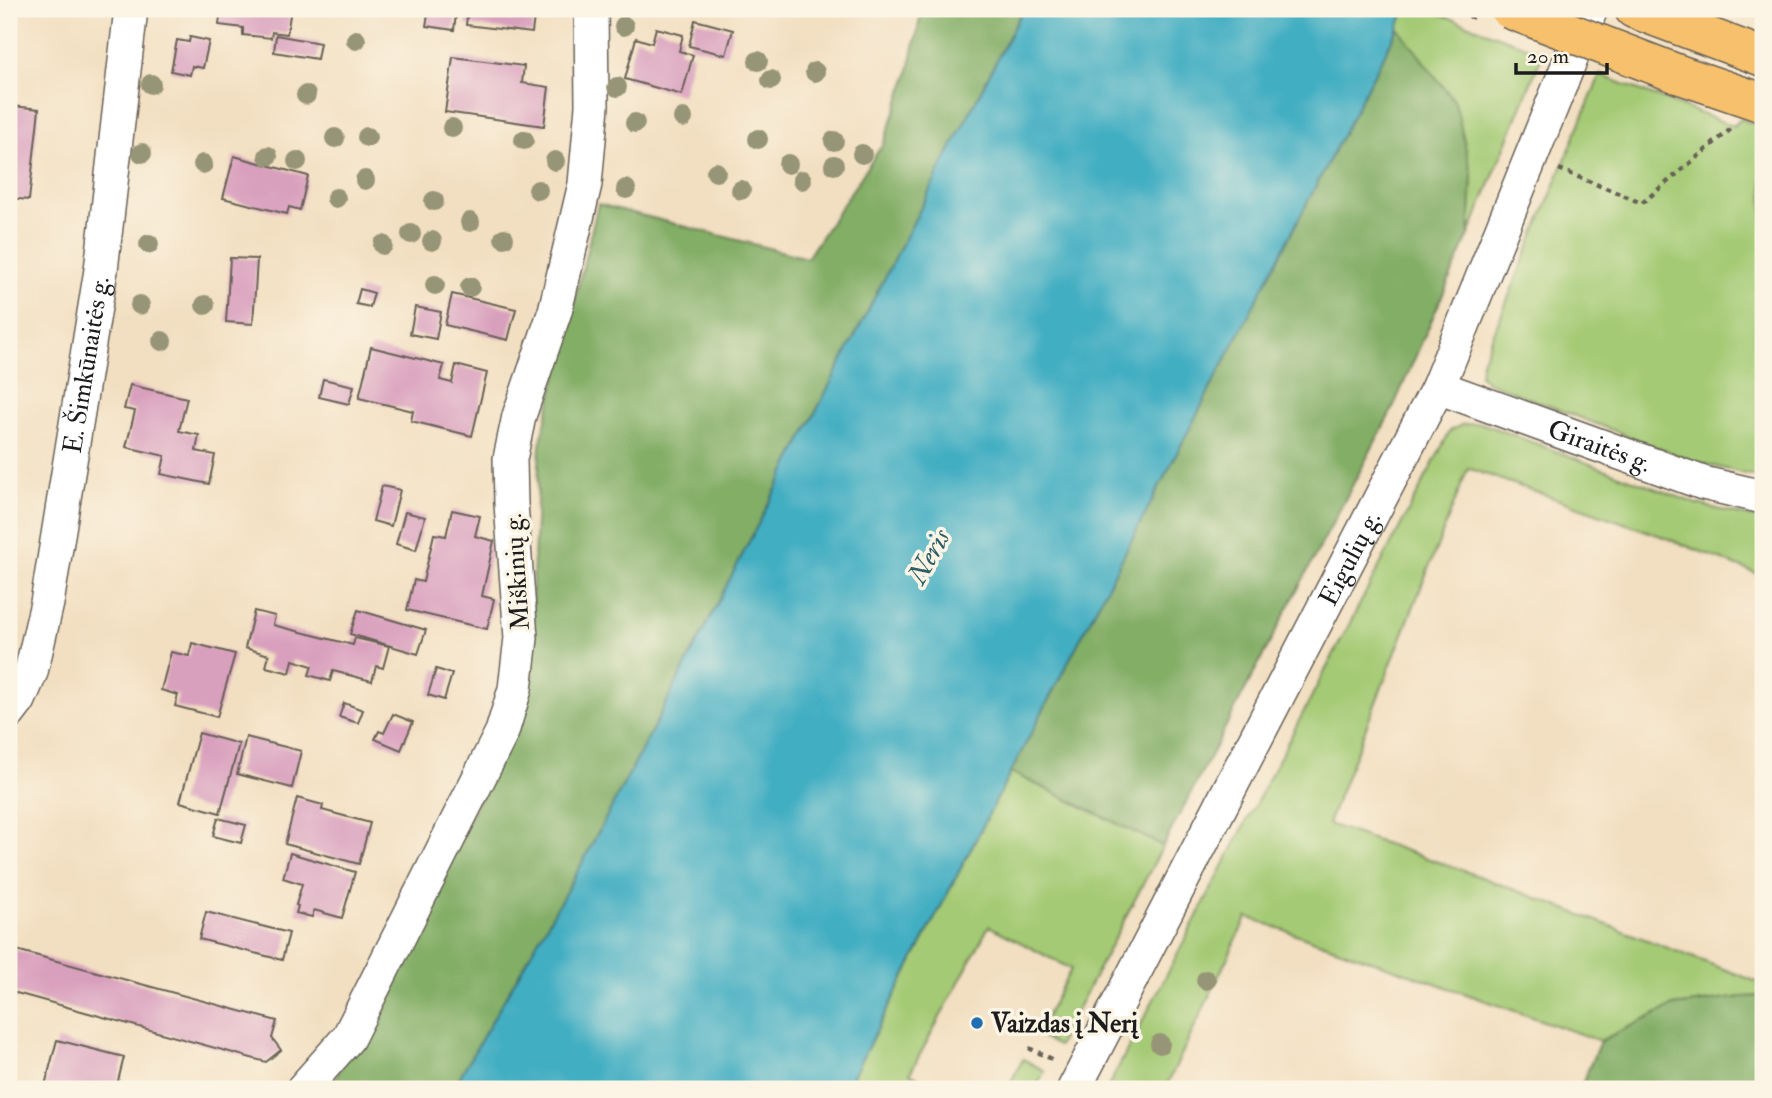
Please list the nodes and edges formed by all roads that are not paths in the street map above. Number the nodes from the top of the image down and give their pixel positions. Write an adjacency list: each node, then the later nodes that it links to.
1 (131, 9): 10 (street, E. Šimkūnaitės g.)
2 (592, 9): 11 (street, Miškinių g.)
3 (1509, 9): 7 (highway, bridge)
4 (1591, 9): 8 (street, Eigulių g.)
5 (1634, 9): 6 (highway)
6 (1763, 57)
7 (1763, 103)
8 (1438, 387): 9 (street, Giraitės g.); 12 (street, Eigulių g.)
9 (1763, 497)
10 (9, 713)
11 (303, 1089)
12 (1074, 1089)

